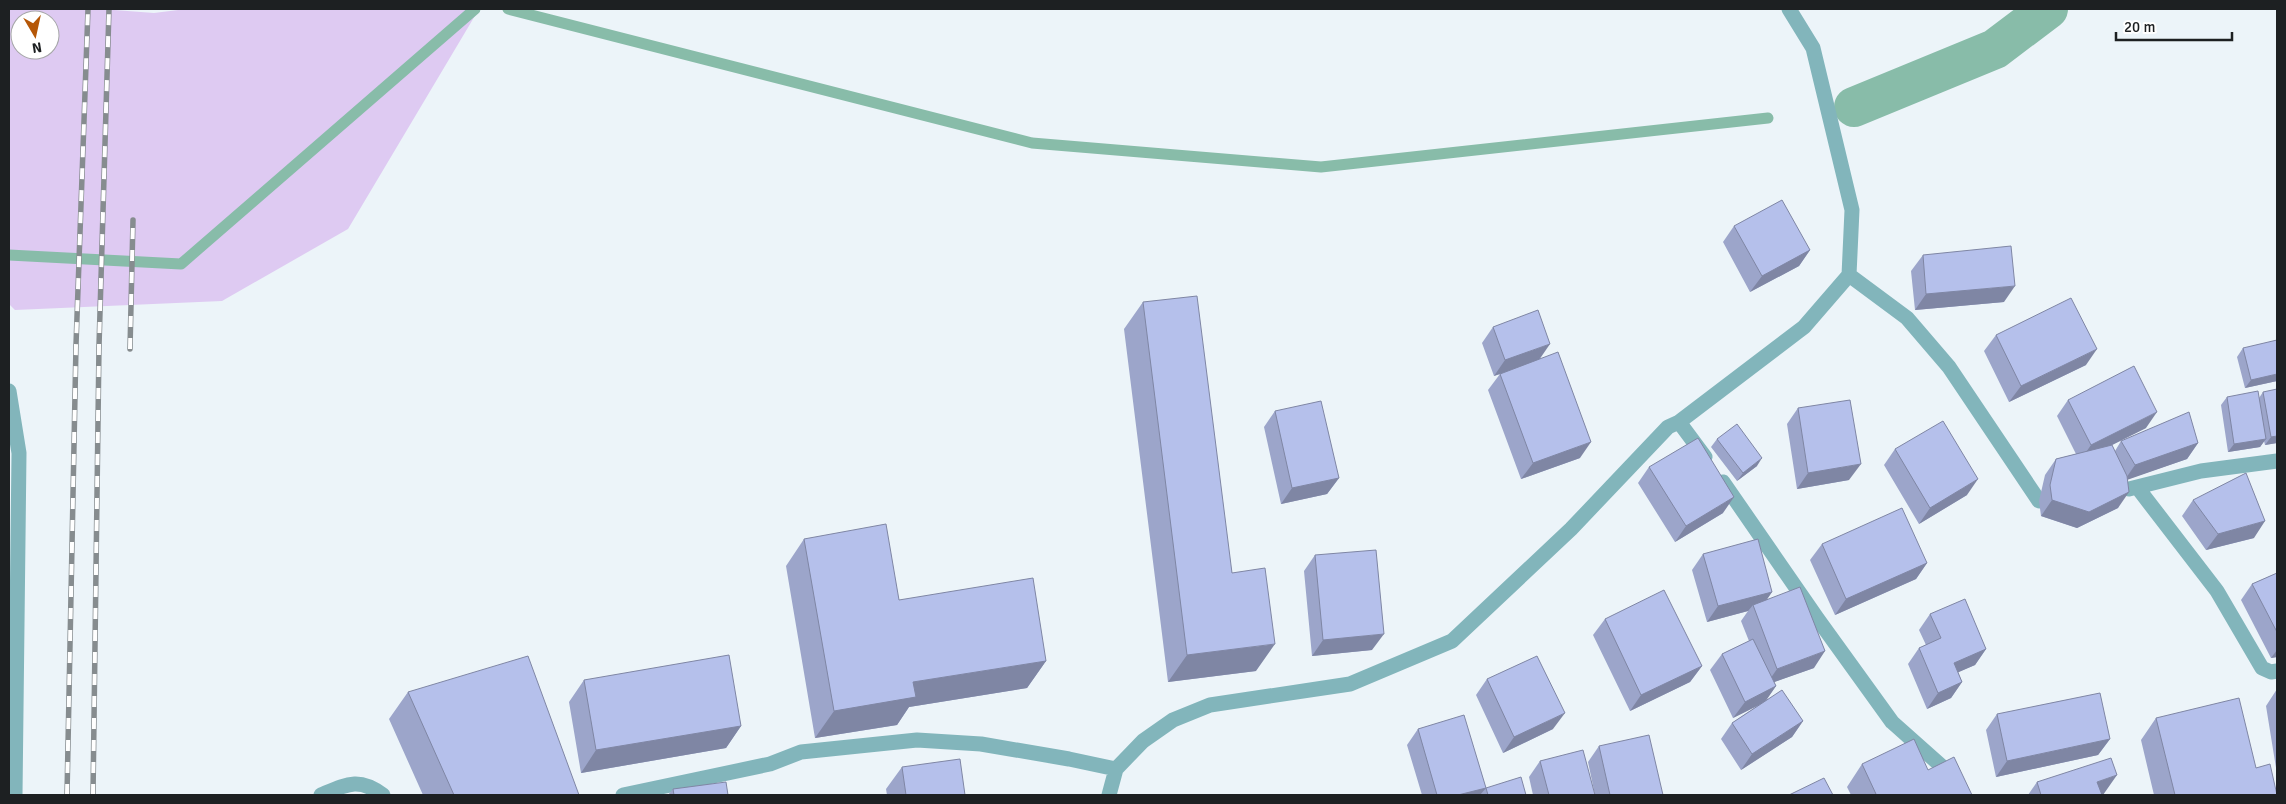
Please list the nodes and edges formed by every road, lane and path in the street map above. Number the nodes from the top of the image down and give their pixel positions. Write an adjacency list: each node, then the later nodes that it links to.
1 (1789, 9): 2 (street)
2 (1849, 276): 4 (street); 8 (street)
3 (9, 391): 11 (street)
4 (1680, 422): 10 (street); 16 (street)
5 (2277, 461): 6 (street)
6 (2137, 487): 7 (street); 9 (street)
7 (2116, 492)
8 (2039, 501)
9 (2277, 671)
10 (1116, 770): 14 (street); 15 (street)
11 (15, 795)
12 (321, 795): 13 (street)
13 (383, 795)
14 (623, 795)
15 (1109, 795)
16 (1962, 795)

